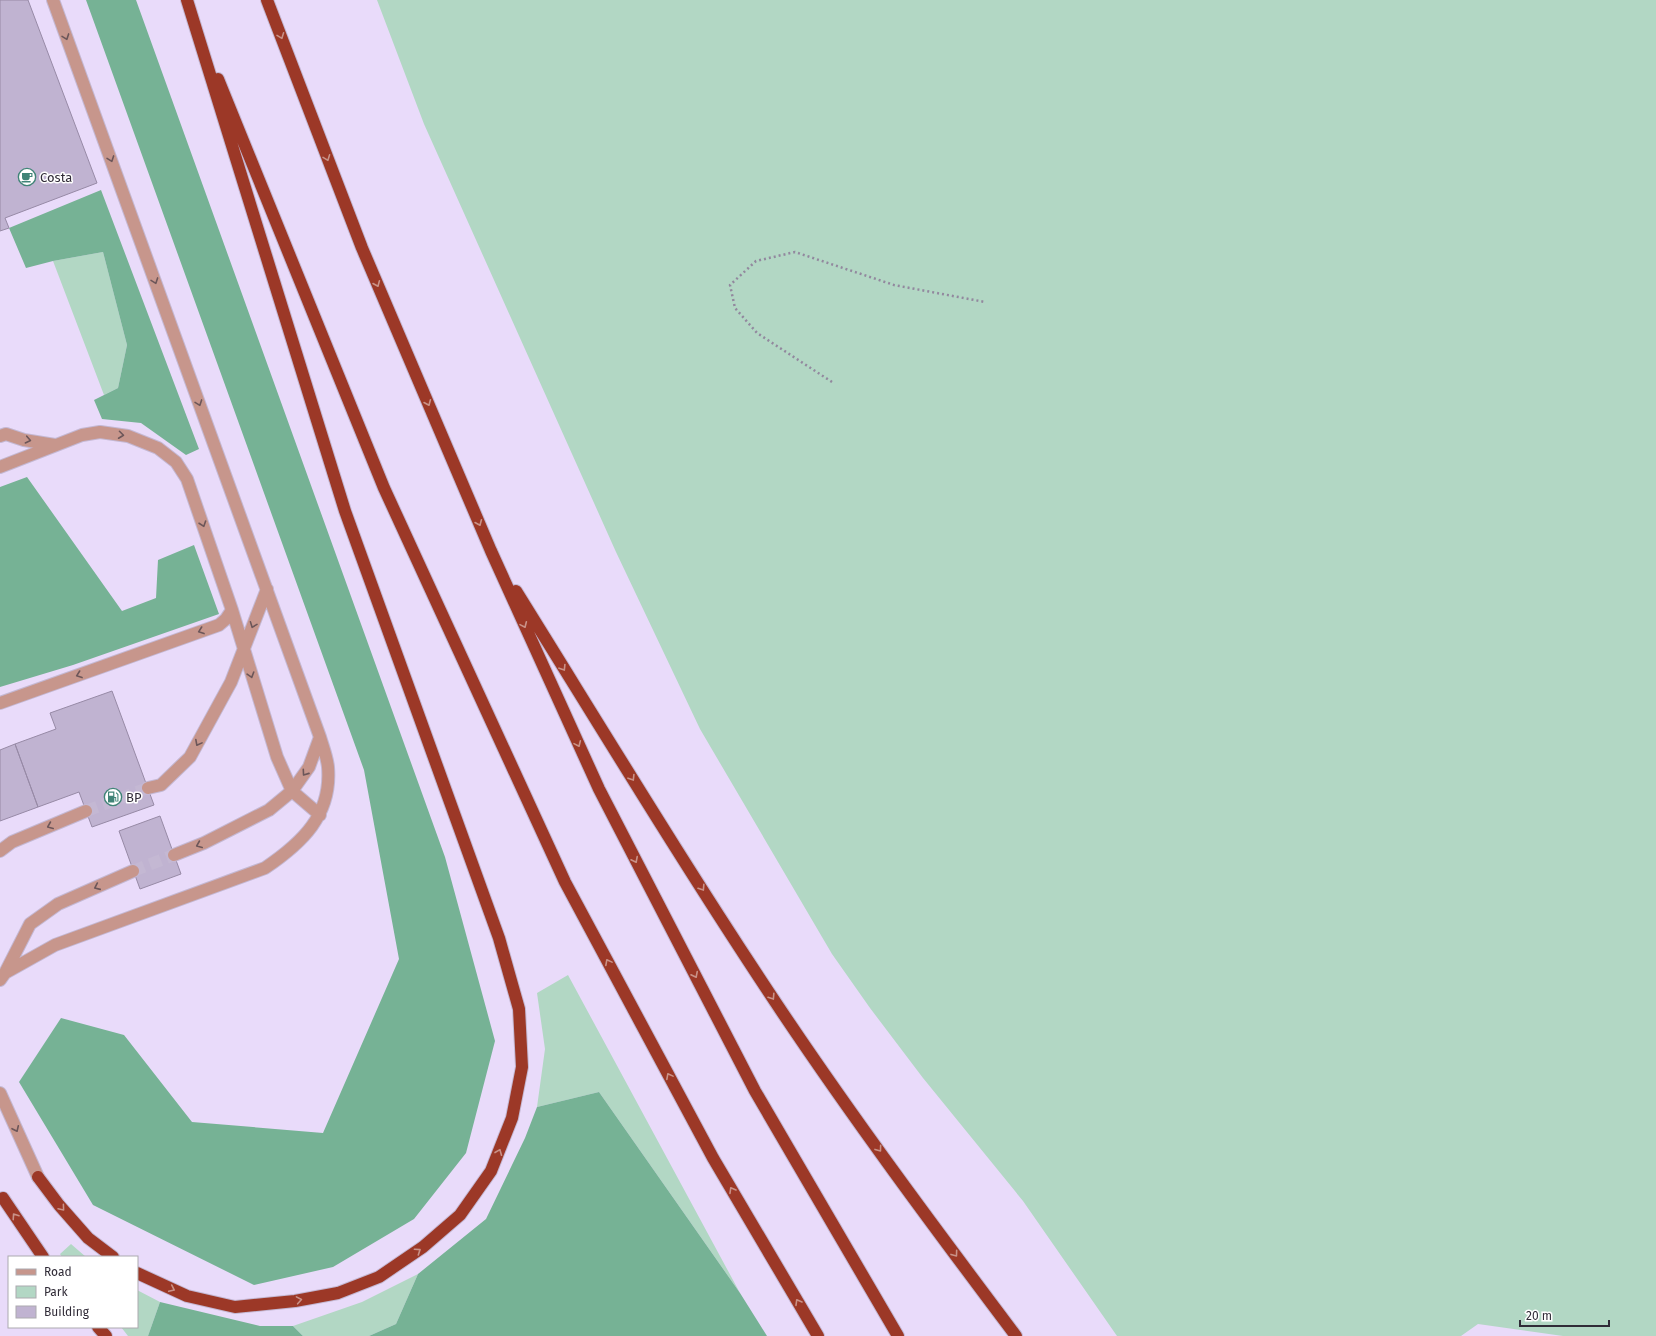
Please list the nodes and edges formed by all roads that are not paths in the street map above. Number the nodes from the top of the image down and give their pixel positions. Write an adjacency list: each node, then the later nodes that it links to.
1 (53, 0): 8 (lane, one-way to 8)
2 (187, 0): 26 (highway, one-way to 2); 29 (highway, one-way to 2)
3 (267, 0): 7 (highway, one-way to 7)
4 (0, 436): 5 (lane, one-way to 5)
5 (56, 445): 6 (lane); 9 (lane, one-way to 9)
6 (0, 467)
7 (491, 551): 30 (highway, one-way to 30); 31 (highway, one-way to 31)
8 (267, 589): 10 (lane, one-way to 10); 12 (lane)
9 (232, 610): 10 (lane); 11 (lane, one-way to 11)
10 (243, 650): 13 (lane, one-way to 13); 14 (lane, one-way to 14)
11 (0, 703)
12 (320, 737): 14 (lane, one-way to 14); 16 (lane)
13 (148, 788)
14 (292, 791): 16 (lane); 18 (lane, one-way to 18)
15 (86, 811): 17 (lane, one-way to 17)
16 (320, 815): 20 (lane)
17 (0, 851)
18 (174, 855)
19 (133, 871): 20 (lane, one-way to 20)
20 (2, 977)
21 (0, 1093): 22 (lane, one-way to 22)
22 (38, 1177): 25 (highway, one-way to 25)
23 (1, 1195): 24 (highway, one-way to 23)
24 (42, 1256)
25 (112, 1256)
26 (138, 1273)
27 (99, 1328): 28 (highway)
28 (106, 1336)
29 (818, 1336)
30 (898, 1336)
31 (1016, 1336)

